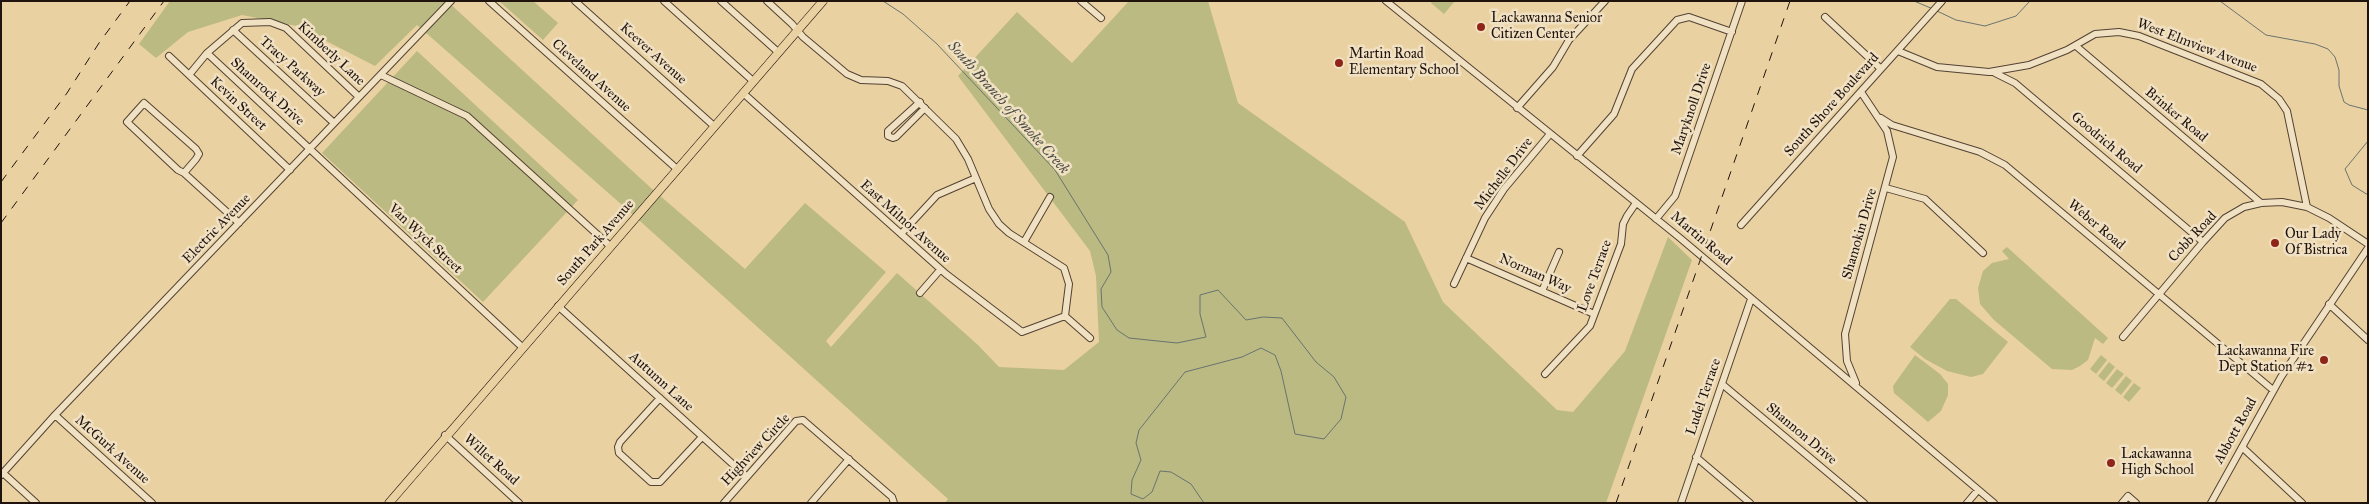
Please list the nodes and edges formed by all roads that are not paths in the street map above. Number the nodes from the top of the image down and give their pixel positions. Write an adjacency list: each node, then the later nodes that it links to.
1 (451, 1): 26 (street, Electric Avenue)
2 (489, 1): 40 (street, Cleveland Avenue)
3 (575, 1): 36 (street, Keever Avenue)
4 (664, 1): 27 (street)
5 (721, 1): 20 (street)
6 (767, 1): 16 (street)
7 (823, 1): 16 (main road, South Park Avenue)
8 (1081, 1): 14 (street)
9 (1386, 1): 33 (street, Martin Road)
10 (1605, 1): 33 (street)
11 (1742, 1): 17 (street, Maryknoll Drive)
12 (1942, 1): 19 (street, South Shore Boulevard)
13 (1825, 17): 23 (street)
14 (1101, 18)
15 (233, 30): 21 (street, Kimberly Lane); 30 (street, Kimberly Lane); 35 (street, Tracy Parkway)
16 (798, 30): 20 (main road, South Park Avenue); 31 (street)
17 (1732, 32): 39 (street); 49 (street, Maryknoll Drive)
18 (2076, 46): 24 (street, West Elmview Avenue); 47 (street, Brinker Road); 48 (street, West Elmview Avenue)
19 (1898, 51): 23 (street, South Shore Boulevard); 24 (street, West Elmview Avenue)
20 (778, 52): 27 (main road, South Park Avenue)
21 (207, 53): 25 (street, Kimberly Lane); 38 (street, Shamrock Drive)
22 (168, 56): 25 (street, Kevin Street)
23 (1881, 69): 28 (street, South Shore Boulevard)
24 (1989, 72): 54 (street, Goodrich Road)
25 (189, 75): 41 (street, Kevin Street)
26 (381, 75): 30 (street, Electric Avenue); 56 (street)
27 (753, 81): 29 (main road, South Park Avenue)
28 (1861, 92): 34 (street, Shamokin Drive); 51 (street, South Shore Boulevard)
29 (743, 93): 36 (main road, South Park Avenue); 52 (street, East Milnor Avenue)
30 (359, 97): 35 (street, Electric Avenue)
31 (920, 102): 32 (street); 32 (street)
32 (925, 108): 43 (street)
33 (1517, 108): 37 (street, Martin Road)
34 (1881, 118): 44 (street, Shamokin Drive); 65 (street, Weber Road)
35 (334, 123): 38 (street, Electric Avenue)
36 (714, 126): 40 (main road, South Park Avenue)
37 (1550, 134): 39 (street, Martin Road); 60 (street, Michelle Drive)
38 (311, 148): 41 (street, Electric Avenue); 74 (street, Van Wyck Street)
39 (1577, 156): 46 (street, Martin Road)
40 (677, 169): 56 (main road, South Park Avenue)
41 (290, 170): 50 (street, Electric Avenue)
42 (184, 173): 42 (street); 50 (street)
43 (976, 178): 52 (street); 53 (street)
44 (1886, 188): 59 (street); 77 (street, Shamokin Drive)
45 (1050, 196): 53 (street)
46 (1636, 203): 49 (street, Martin Road); 69 (street, Love Terrace)
47 (2261, 203): 48 (street, Cobb Road); 54 (street, Cobb Road)
48 (2307, 207): 55 (street)
49 (1656, 219): 66 (street, Martin Road)
50 (239, 223): 80 (street, Electric Avenue)
51 (1741, 225)
52 (901, 234): 61 (street, East Milnor Avenue)
53 (1024, 242): 70 (street)
54 (2203, 242): 65 (street, Cobb Road)
55 (2368, 244)
56 (610, 246): 68 (main road, South Park Avenue)
57 (2368, 248): 67 (street, Abbott Road)
58 (1559, 252): 63 (street)
59 (1984, 253)
60 (1466, 258): 62 (street, Michelle Drive); 63 (street, Norman Way)
61 (940, 270): 64 (street); 70 (street, East Milnor Avenue)
62 (1454, 284)
63 (1542, 291): 69 (street, Norman Way)
64 (920, 293)
65 (2159, 294): 71 (street, Cobb Road); 78 (street, Weber Road)
66 (1751, 298): 76 (street, Ludel Terrace); 77 (street, Martin Road)
67 (2329, 304): 73 (street); 78 (street, Abbott Road)
68 (558, 306): 74 (main road, South Park Avenue); 79 (street, Autumn Lane)
69 (1594, 314): 75 (street, Love Terrace)
70 (1065, 316): 72 (street)
71 (2123, 337)
72 (1090, 338)
73 (2368, 340)
74 (522, 347): 81 (main road, South Park Avenue)
75 (1545, 374)
76 (1722, 384): 84 (street, Ludel Terrace); 98 (street, Shannon Drive)
77 (1860, 388): 88 (street, Martin Road)
78 (2273, 390): 83 (street, Abbott Road)
79 (660, 398): 82 (street, Autumn Lane); 82 (street)
80 (55, 415): 86 (street, Electric Avenue); 90 (street, McGurk Avenue)
81 (445, 436): 91 (main road, South Park Avenue); 92 (street, Willet Road)
82 (702, 437): 87 (street, Autumn Lane)
83 (2242, 447): 103 (street, Abbott Road); 104 (street)
84 (1696, 458): 96 (street, Ludel Terrace); 97 (street)
85 (849, 459): 87 (street, Highview Circle); 94 (street); 95 (street, Highview Circle)
86 (2, 474): 89 (street)
87 (746, 477): 93 (street, Highview Circle)
88 (1978, 490): 99 (street); 100 (street, Martin Road)
89 (36, 503)
90 (152, 503)
91 (388, 503)
92 (519, 503)
93 (724, 503)
94 (811, 503)
95 (894, 503)
96 (1681, 503)
97 (1750, 503)
98 (1864, 503)
99 (1968, 503)
100 (1994, 503)
101 (2122, 503): 102 (street)
102 (2136, 503)
103 (2211, 503)
104 (2302, 503)

